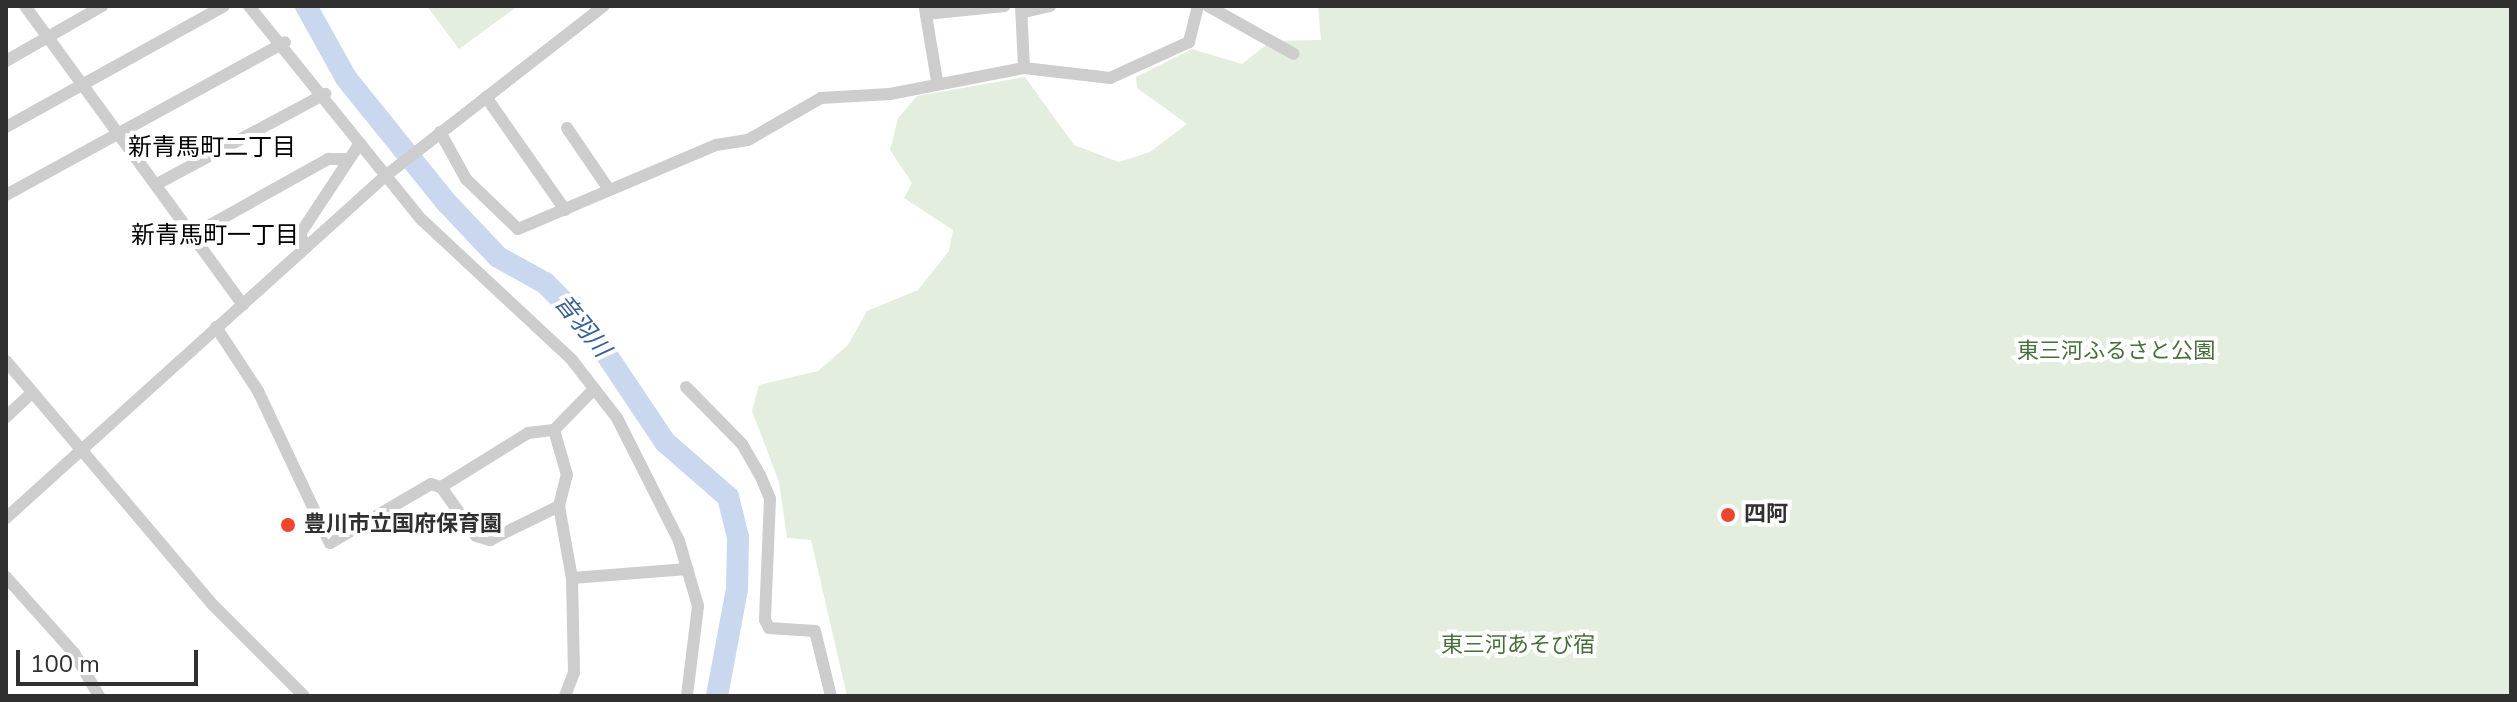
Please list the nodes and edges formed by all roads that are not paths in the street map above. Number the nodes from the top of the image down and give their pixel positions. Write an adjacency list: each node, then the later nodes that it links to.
1 (25, 6): 12 (street)
2 (102, 6): 12 (street)
3 (224, 6): 18 (street)
4 (249, 6): 13 (street)
5 (604, 6): 20 (street)
6 (1005, 6): 11 (street)
7 (1050, 6): 10 (street)
8 (1198, 6): 16 (street)
9 (1208, 6): 14 (street)
10 (1023, 9): 16 (street)
11 (926, 10): 17 (street)
12 (48, 38): 15 (street); 18 (street)
13 (285, 42): 19 (street); 24 (street)
14 (1294, 54)
15 (6, 61)
16 (1024, 68): 17 (street)
17 (937, 81): 29 (street)
18 (82, 85): 21 (street); 24 (street)
19 (325, 94): 25 (street); 28 (street)
20 (486, 97): 23 (street); 31 (street)
21 (6, 127)
22 (567, 128): 29 (street)
23 (438, 133): 27 (street); 31 (street)
24 (119, 134): 28 (street); 30 (street)
25 (360, 143): 26 (street); 27 (street)
26 (345, 159): 32 (street); 33 (street)
27 (384, 177): 33 (street); 38 (street)
28 (157, 184): 32 (street)
29 (608, 188): 31 (street)
30 (6, 195)
31 (565, 210)
32 (194, 234): 34 (street)
33 (305, 246): 34 (street)
34 (243, 305): 35 (street)
35 (216, 327): 42 (street); 43 (street)
36 (6, 361): 39 (street)
37 (686, 387): 53 (street)
38 (594, 389): 41 (street); 46 (street)
39 (32, 393): 40 (street); 42 (street)
40 (6, 417)
41 (554, 430): 43 (street); 44 (street)
42 (77, 453): 45 (street); 50 (street)
43 (441, 487): 44 (street)
44 (559, 506): 48 (street)
45 (6, 518)
46 (688, 569): 48 (street); 52 (street)
47 (6, 577): 49 (street)
48 (572, 578): 51 (street)
49 (99, 696)
50 (304, 696)
51 (565, 696)
52 (687, 696)
53 (831, 696)

